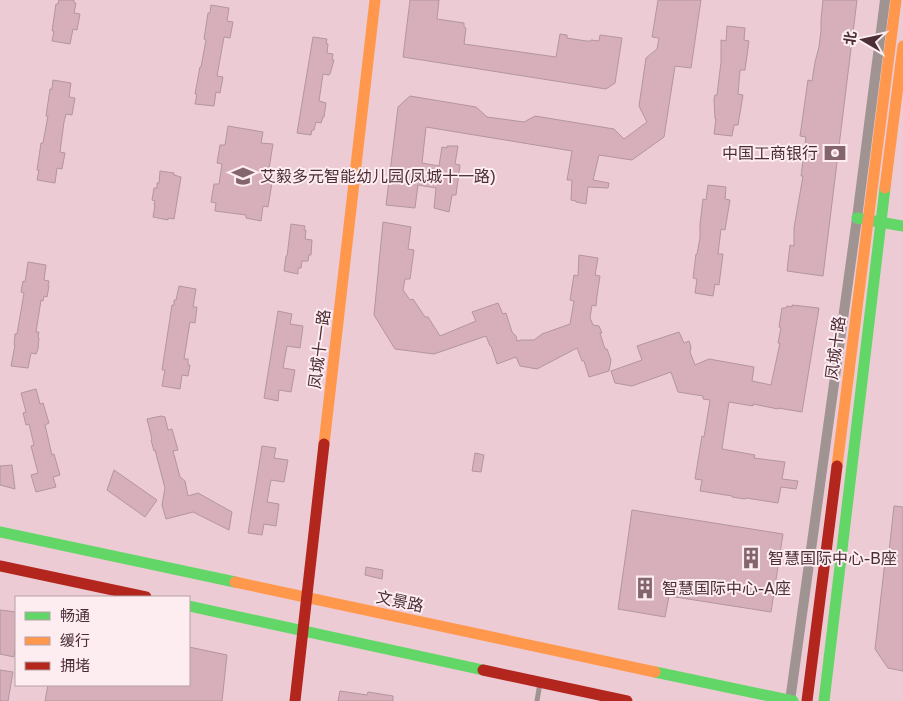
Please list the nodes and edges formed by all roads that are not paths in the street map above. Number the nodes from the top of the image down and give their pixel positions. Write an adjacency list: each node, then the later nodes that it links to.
1 (375, 0): 11 (main road, 凤城十一路)
2 (886, 0): 5 (street)
3 (896, 0): 5 (main road, 凤城十路)
4 (903, 46): 6 (main road, 凤城十路)
5 (863, 219): 6 (main road); 18 (street); 19 (main road, 凤城十路)
6 (881, 222): 7 (main road); 20 (main road, 凤城十路)
7 (903, 226)
8 (0, 532): 11 (main road, 文景路)
9 (0, 566): 10 (main road)
10 (141, 596)
11 (306, 598): 13 (main road, 凤城十一路); 18 (main road, 文景路)
12 (190, 606): 13 (main road)
13 (302, 631): 14 (main road); 15 (main road, 凤城十一路)
14 (540, 682): 16 (lane); 17 (main road)
15 (294, 701)
16 (537, 701)
17 (627, 701)
18 (791, 701)
19 (807, 701)
20 (824, 701)

